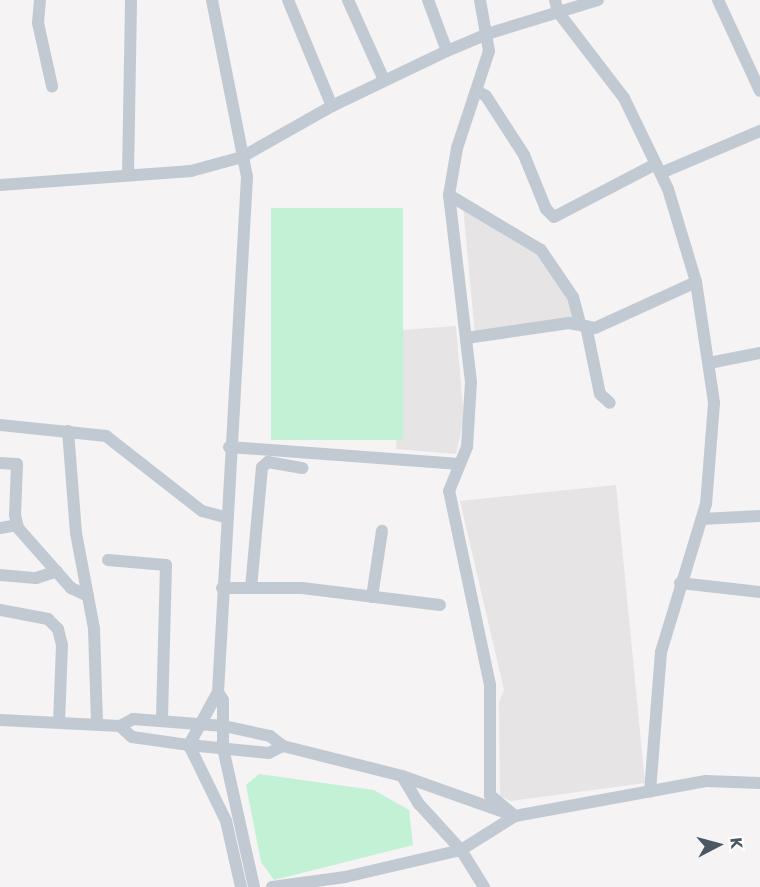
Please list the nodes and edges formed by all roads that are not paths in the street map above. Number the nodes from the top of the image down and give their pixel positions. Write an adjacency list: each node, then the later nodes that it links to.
1 (40, 0): 14 (street)
2 (130, 0): 21 (street)
3 (212, 0): 19 (street)
4 (288, 0): 17 (street)
5 (348, 0): 13 (street)
6 (428, 0): 12 (street)
7 (480, 0): 11 (street)
8 (598, 0): 10 (street)
9 (718, 0): 16 (street)
10 (557, 6): 11 (street); 20 (street)
11 (487, 34): 12 (street); 15 (street)
12 (447, 51): 13 (street)
13 (384, 80): 17 (street)
14 (52, 86)
15 (477, 91): 20 (street); 23 (street)
16 (760, 91)
17 (332, 106): 19 (street)
18 (760, 131): 20 (street)
19 (242, 157): 21 (street); 32 (street)
20 (659, 169): 24 (street)
21 (128, 176): 22 (street)
22 (0, 185)
23 (449, 195): 25 (street); 26 (street)
24 (696, 282): 25 (street); 28 (street)
25 (583, 325): 26 (street); 29 (street)
26 (466, 338): 34 (street)
27 (760, 353): 28 (street)
28 (709, 363): 38 (street)
29 (610, 403)
30 (0, 424): 31 (street)
31 (68, 431): 37 (street); 49 (street)
32 (229, 447): 34 (street); 37 (street)
33 (0, 463): 39 (street)
34 (459, 464): 67 (street)
35 (302, 468): 47 (street)
36 (760, 516): 38 (street)
37 (225, 517): 46 (street)
38 (702, 519): 45 (street)
39 (16, 525): 40 (street); 43 (street)
40 (0, 528)
41 (382, 531): 50 (street)
42 (108, 560): 55 (street)
43 (57, 571): 44 (street); 49 (street)
44 (0, 575)
45 (680, 583): 48 (street); 66 (street)
46 (222, 588): 47 (street); 53 (street)
47 (251, 588): 50 (street)
48 (760, 592)
49 (87, 596): 57 (street)
50 (372, 597): 51 (street)
51 (440, 605)
52 (0, 610): 56 (street)
53 (218, 692): 58 (street); 60 (street)
54 (0, 720): 56 (street)
55 (162, 721): 58 (street); 59 (street)
56 (59, 722): 57 (street)
57 (98, 724): 59 (street)
58 (199, 724): 60 (street); 61 (street)
59 (120, 726): 61 (street)
60 (224, 726): 62 (street); 63 (street)
61 (189, 745): 63 (street); 69 (street)
62 (283, 746): 63 (street); 64 (street)
63 (223, 748): 70 (street)
64 (402, 776): 67 (street); 68 (street)
65 (760, 783): 66 (street)
66 (650, 792): 67 (street)
67 (515, 816): 68 (street)
68 (461, 850): 71 (street); 72 (street)
69 (241, 887)
70 (255, 887)
71 (272, 887)
72 (484, 887)

